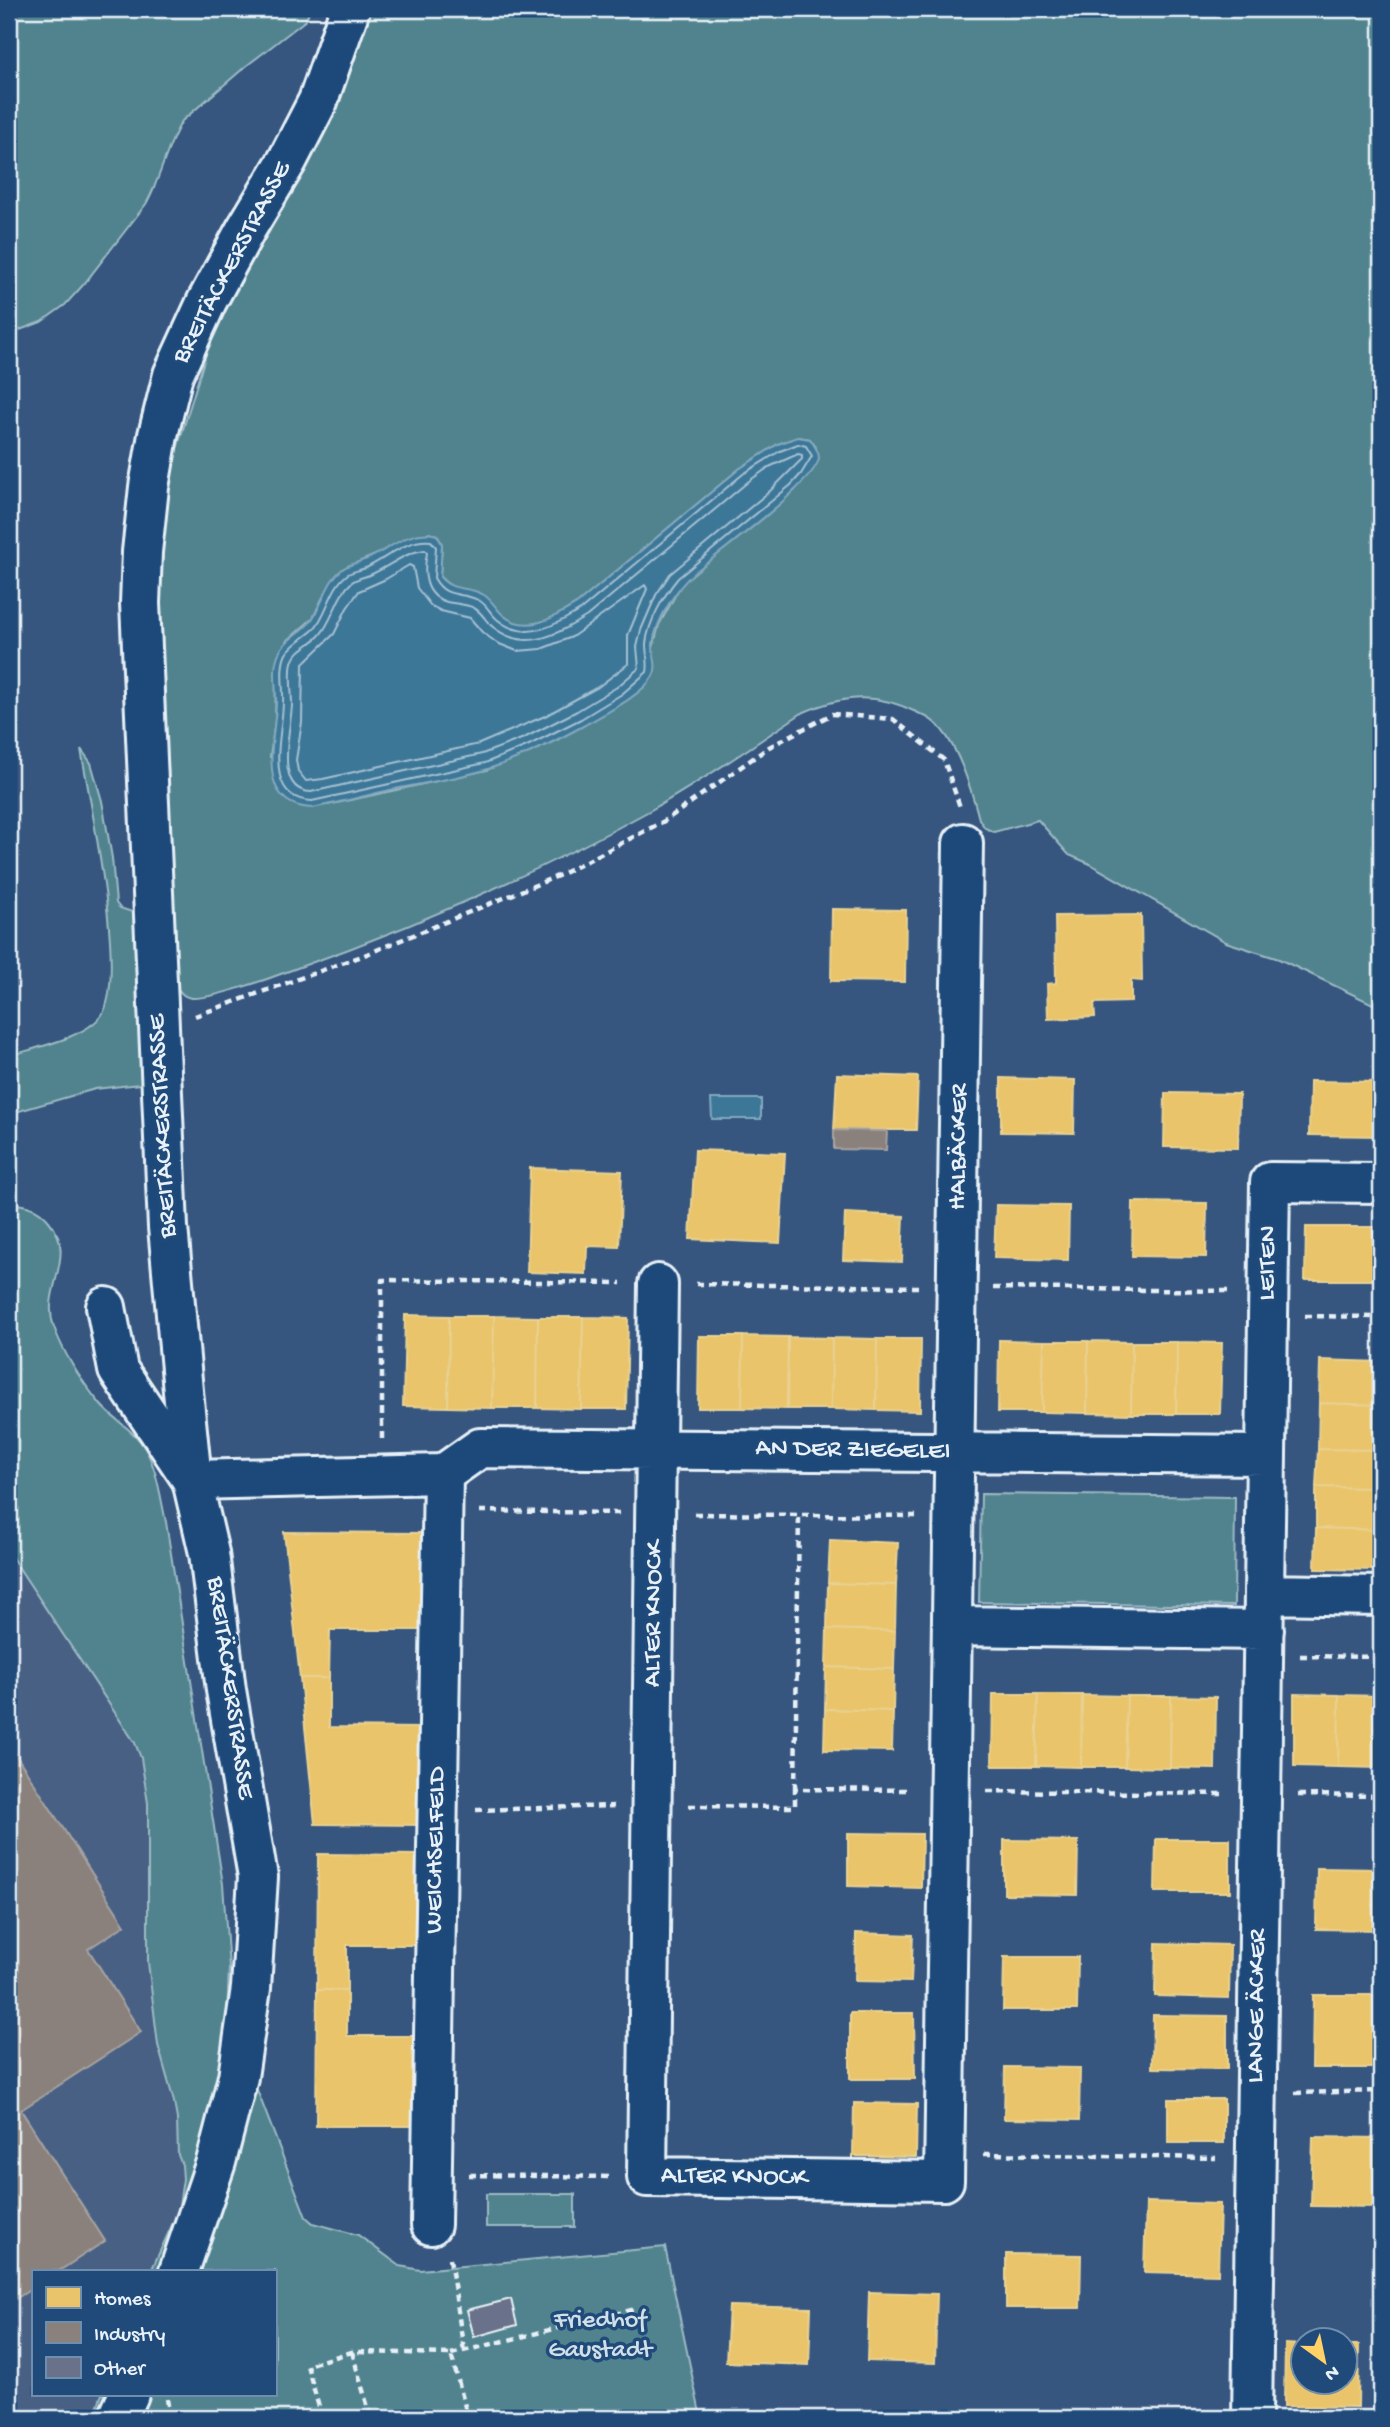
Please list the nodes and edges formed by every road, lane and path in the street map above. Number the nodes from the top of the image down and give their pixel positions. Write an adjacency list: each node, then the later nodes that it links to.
1 (350, 9): 3 (street, BREITÄCKERSTRASSE)
2 (963, 843): 3 (path); 6 (street, HALBÄCKER)
3 (159, 1027): 14 (street, BREITÄCKERSTRASSE)
4 (1381, 1183): 7 (street, LEITEN)
5 (658, 1284): 6 (path); 10 (street, ALTER KNOCK); 13 (path)
6 (958, 1287): 7 (path); 11 (street, HALBÄCKER)
7 (1269, 1304): 9 (path); 12 (street, LEITEN)
8 (106, 1307): 14 (street)
9 (1381, 1317)
10 (657, 1449): 11 (street, AN DER ZIEGELEI); 15 (street, AN DER ZIEGELEI); 16 (street, ALTER KNOCK)
11 (956, 1452): 12 (street, AN DER ZIEGELEI); 18 (street, ALTER KNOCK)
12 (1266, 1455): 21 (street)
13 (382, 1476): 14 (street); 15 (street)
14 (192, 1480): 36 (street, BREITÄCKERSTRASSE)
15 (443, 1492): 16 (path); 28 (street, WEICHSELFELD)
16 (657, 1513): 17 (path); 27 (street, ALTER KNOCK)
17 (799, 1515): 18 (path); 23 (path)
18 (954, 1516): 20 (street, ALTER KNOCK)
19 (1381, 1596): 21 (street)
20 (953, 1626): 21 (street); 24 (street, ALTER KNOCK)
21 (1264, 1627): 22 (path); 25 (street, LANGE ÄCKER)
22 (1381, 1657)
23 (795, 1789): 24 (path); 27 (path)
24 (950, 1791): 25 (path); 31 (street, ALTER KNOCK)
25 (1261, 1795): 26 (path); 30 (street, LANGE ÄCKER)
26 (1381, 1796)
27 (653, 1805): 28 (path); 34 (street, ALTER KNOCK)
28 (437, 1811): 33 (street, WEICHSELFELD)
29 (1381, 2091): 30 (path)
30 (1256, 2094): 32 (street, LANGE ÄCKER)
31 (945, 2154): 32 (path); 34 (street, ALTER KNOCK)
32 (1256, 2158): 46 (street, LANGE ÄCKER)
33 (432, 2174): 34 (path); 35 (street, WEICHSELFELD)
34 (647, 2177)
35 (431, 2225): 38 (path)
36 (179, 2270)
37 (636, 2309): 38 (path)
38 (464, 2351): 40 (path)
39 (352, 2352): 40 (path); 43 (path); 44 (path)
40 (451, 2354): 45 (path)
41 (128, 2396): 42 (street)
42 (118, 2418)
43 (322, 2418)
44 (371, 2418)
45 (468, 2418)
46 (1252, 2418)

